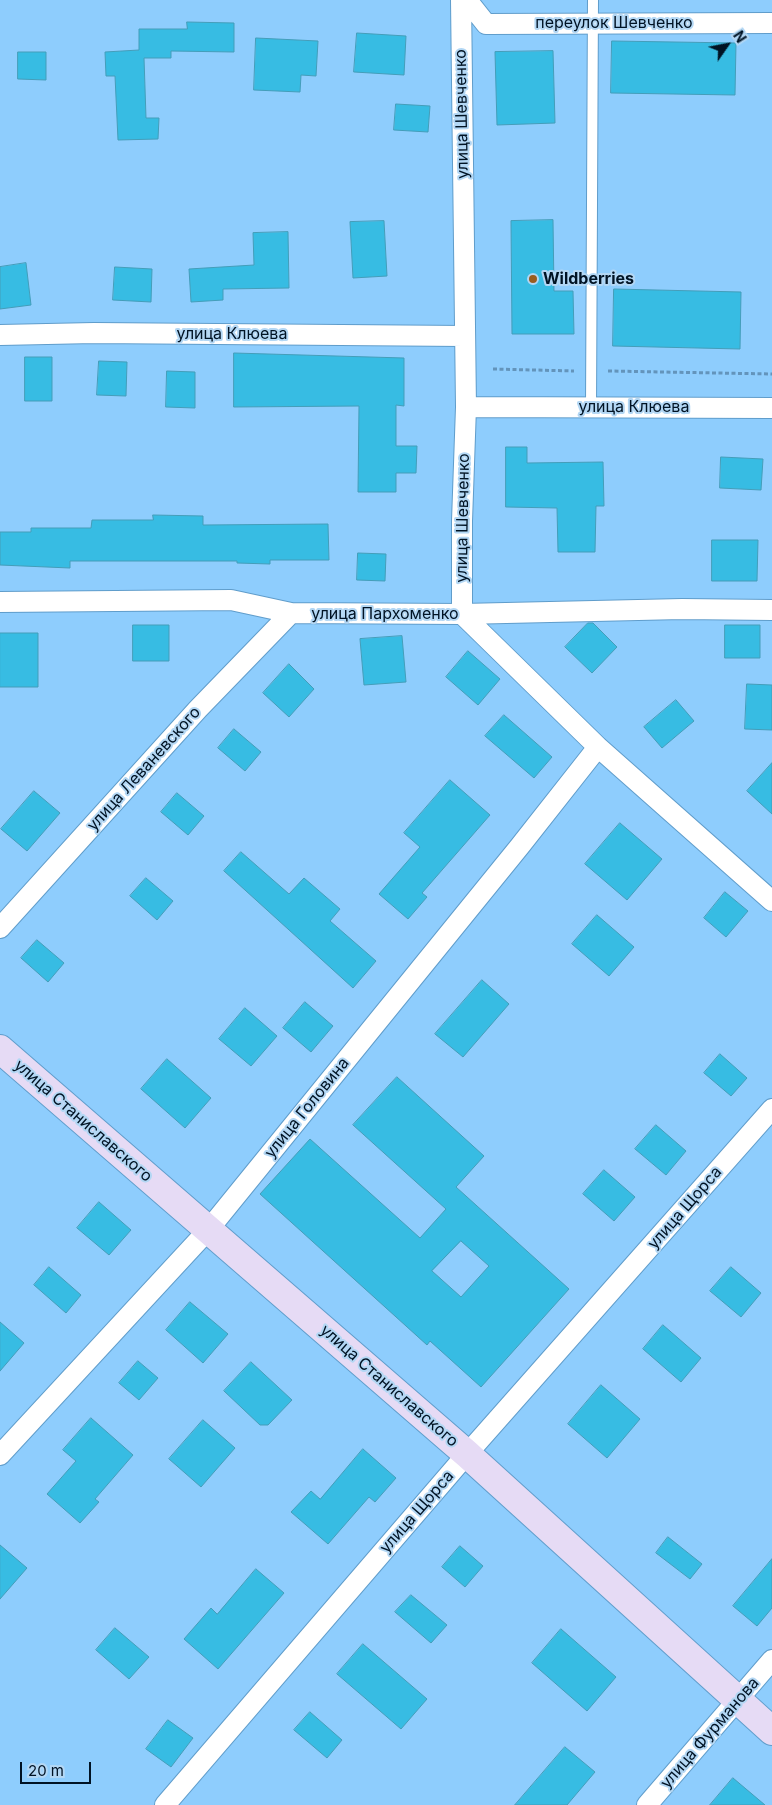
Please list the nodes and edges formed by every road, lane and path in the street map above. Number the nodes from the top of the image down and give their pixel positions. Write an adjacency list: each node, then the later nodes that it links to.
1 (461, 0): 7 (street, улица Шевченко)
2 (467, 0): 4 (street, переулок Шевченко)
3 (593, 0): 4 (lane)
4 (593, 23): 5 (street, переулок Шевченко); 9 (lane)
5 (772, 23)
6 (0, 335): 7 (street, улица Клюева)
7 (464, 336): 11 (street, улица Шевченко)
8 (492, 369): 9 (path)
9 (592, 371): 10 (path); 12 (lane)
10 (772, 374)
11 (466, 407): 12 (street, улица Клюева); 17 (street, улица Шевченко)
12 (591, 407): 13 (street, улица Клюева)
13 (772, 408)
14 (0, 602): 16 (street, улица Пархоменко)
15 (772, 610): 17 (street, улица Пархоменко)
16 (291, 613): 17 (street, улица Пархоменко); 20 (street, улица Леваневского)
17 (462, 614): 18 (street)
18 (598, 747): 19 (street); 23 (street, улица Головина)
19 (772, 901)
20 (0, 928)
21 (0, 1049): 23 (street, улица Станиславского)
22 (772, 1109): 24 (street, улица Щорса)
23 (208, 1229): 24 (street, улица Станиславского); 25 (street, улица Головина)
24 (467, 1454): 27 (street, улица Станиславского); 29 (street, улица Щорса)
25 (0, 1455)
26 (772, 1660): 27 (street, улица Фурманова)
27 (738, 1700): 28 (street, улица Станиславского); 30 (street, улица Фурманова)
28 (772, 1731)
29 (165, 1805)
30 (647, 1805)

